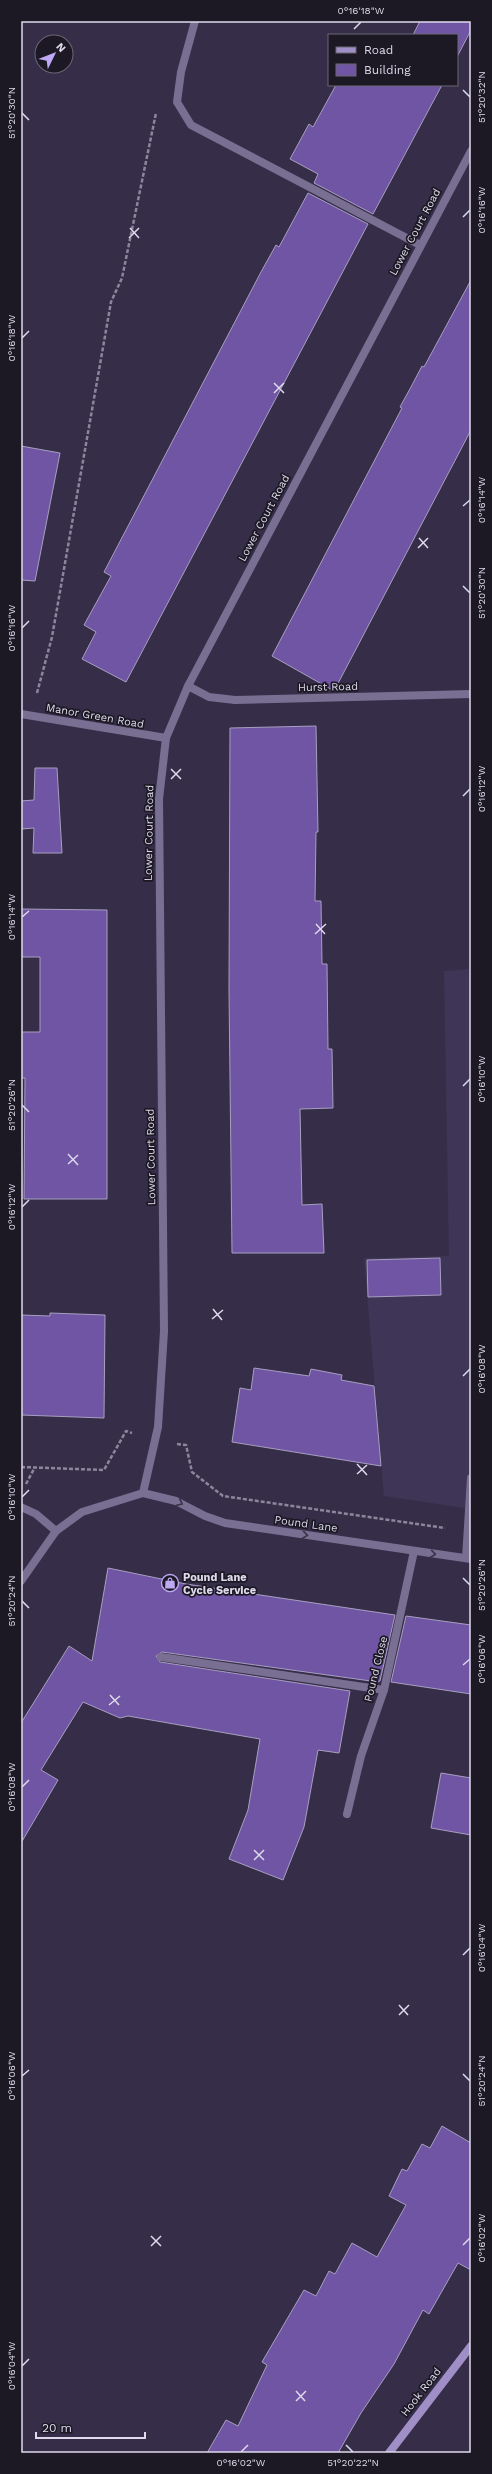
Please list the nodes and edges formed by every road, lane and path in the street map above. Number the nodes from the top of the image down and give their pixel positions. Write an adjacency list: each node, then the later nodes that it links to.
1 (195, 21): 4 (street)
2 (156, 110): 8 (path)
3 (471, 151): 4 (street, Lower Court Road)
4 (420, 245): 5 (street, Lower Court Road)
5 (188, 686): 6 (street, Hurst Road); 9 (street, Lower Court Road)
6 (471, 694)
7 (21, 714): 8 (street, Manor Green Road)
8 (30, 716): 9 (street, Manor Green Road)
9 (166, 738): 16 (street, Lower Court Road)
10 (126, 1431): 13 (path)
11 (186, 1446): 19 (path)
12 (21, 1467): 13 (path)
13 (35, 1467): 15 (path)
14 (471, 1478): 19 (street)
15 (26, 1484)
16 (142, 1493): 18 (street); 20 (street, Pound Lane, one-way to 20)
17 (21, 1507): 18 (street)
18 (56, 1531): 22 (street)
19 (468, 1532): 21 (street)
20 (414, 1551): 21 (street, Pound Lane, one-way to 21); 24 (street, Pound Close)
21 (468, 1559)
22 (21, 1581)
23 (161, 1657): 24 (street)
24 (384, 1690): 25 (street, Pound Close)
25 (347, 1814)
26 (471, 2346): 27 (main road, Hook Road)
27 (389, 2453)

